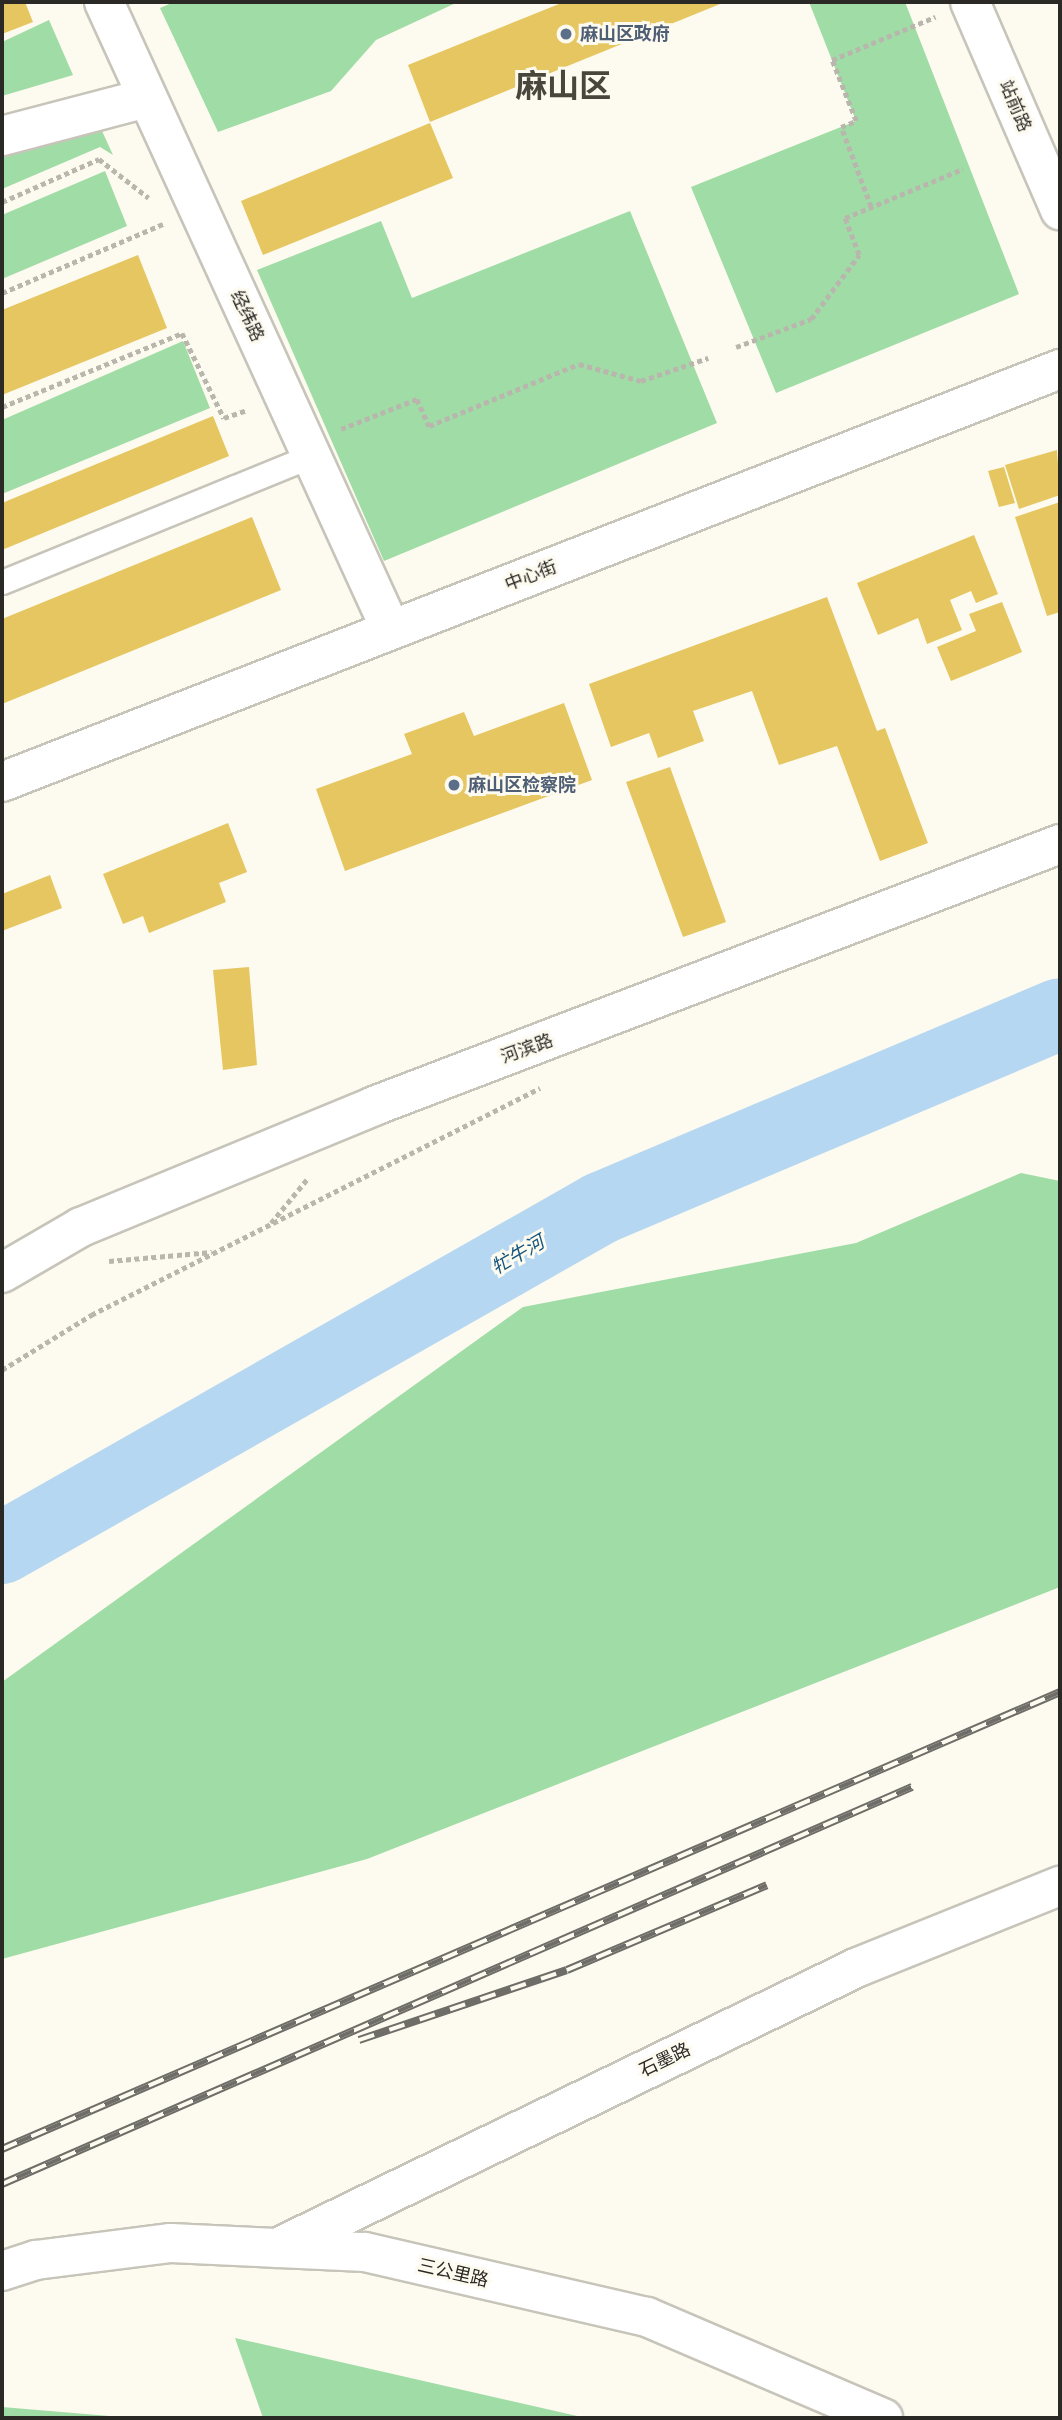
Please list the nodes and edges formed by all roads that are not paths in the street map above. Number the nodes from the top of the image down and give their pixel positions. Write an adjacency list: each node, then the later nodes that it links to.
1 (104, 2): 3 (street, 经纬路)
2 (970, 2): 5 (street, 站前路)
3 (147, 98): 4 (street); 7 (street, 经纬路)
4 (2, 136)
5 (1060, 210)
6 (1060, 369): 9 (street, 中心街)
7 (308, 449): 8 (lane); 9 (street, 经纬路)
8 (2, 582)
9 (391, 631): 10 (street, 中心街)
10 (2, 782)
11 (1060, 844): 12 (street, 河滨路)
12 (2, 1273)
13 (1060, 1886): 14 (street, 石墨路)
14 (276, 2248): 15 (street, 三公里路); 16 (street, 三公里路)
15 (2, 2271)
16 (883, 2418)

